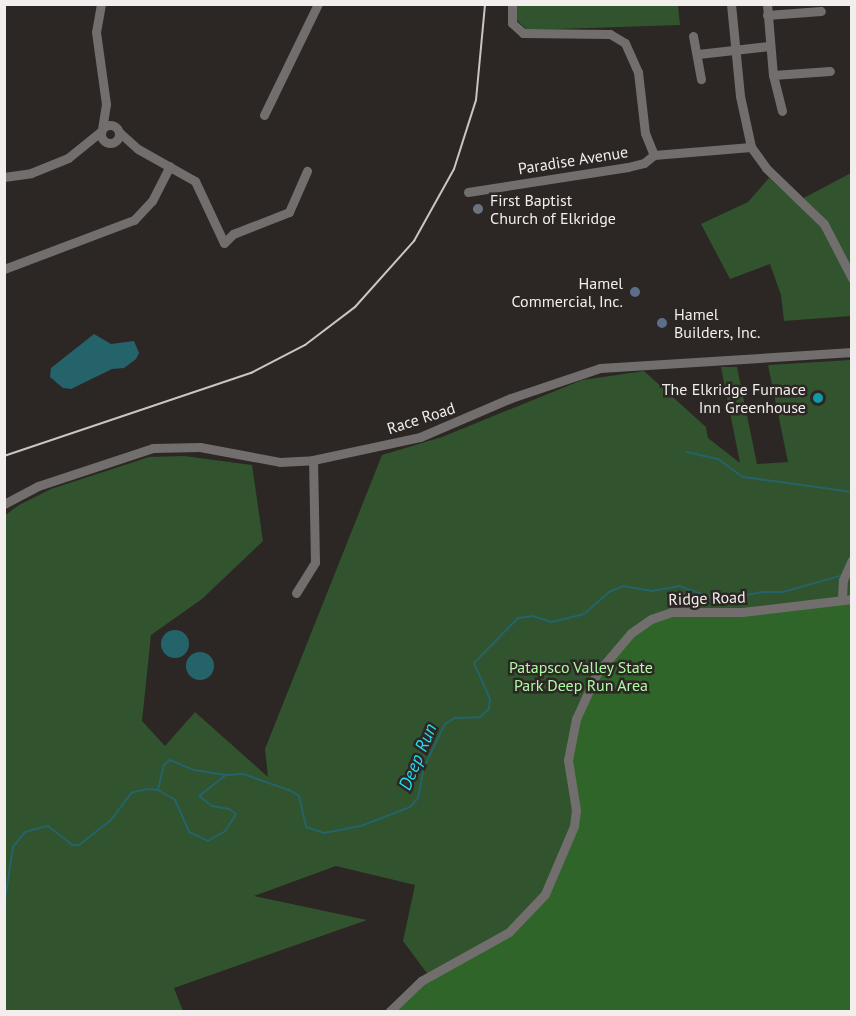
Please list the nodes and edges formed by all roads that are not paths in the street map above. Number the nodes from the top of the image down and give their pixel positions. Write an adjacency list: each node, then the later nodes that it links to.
1 (101, 4): 15 (street)
2 (318, 4): 17 (street)
3 (512, 4): 24 (street)
4 (731, 4): 10 (street)
5 (767, 4): 7 (street)
6 (821, 11): 7 (street)
7 (767, 15): 9 (street)
8 (693, 36): 11 (street)
9 (769, 46): 10 (street); 13 (street)
10 (735, 50): 11 (street); 21 (street)
11 (698, 54): 14 (street)
12 (830, 71): 13 (street)
13 (773, 75): 16 (street)
14 (700, 79)
15 (106, 104): 18 (street); 19 (street)
16 (782, 111)
17 (264, 115)
18 (101, 130): 19 (street); 20 (street); 22 (street)
19 (117, 130): 20 (street); 23 (street)
20 (111, 144): 22 (street); 23 (street)
21 (751, 147): 24 (street, Paradise Avenue); 30 (street)
22 (84, 148): 27 (street)
23 (138, 149): 25 (street)
24 (654, 155): 28 (street, Paradise Avenue)
25 (170, 166): 26 (street); 29 (street)
26 (307, 171)
27 (4, 177)
28 (468, 192)
29 (4, 269)
30 (852, 278)
31 (852, 352): 32 (street, Race Road)
32 (313, 460): 33 (street, Race Road); 35 (street)
33 (4, 504)
34 (849, 565): 36 (street)
35 (296, 593)
36 (847, 598): 37 (street, Ridge Road)
37 (389, 1011)

